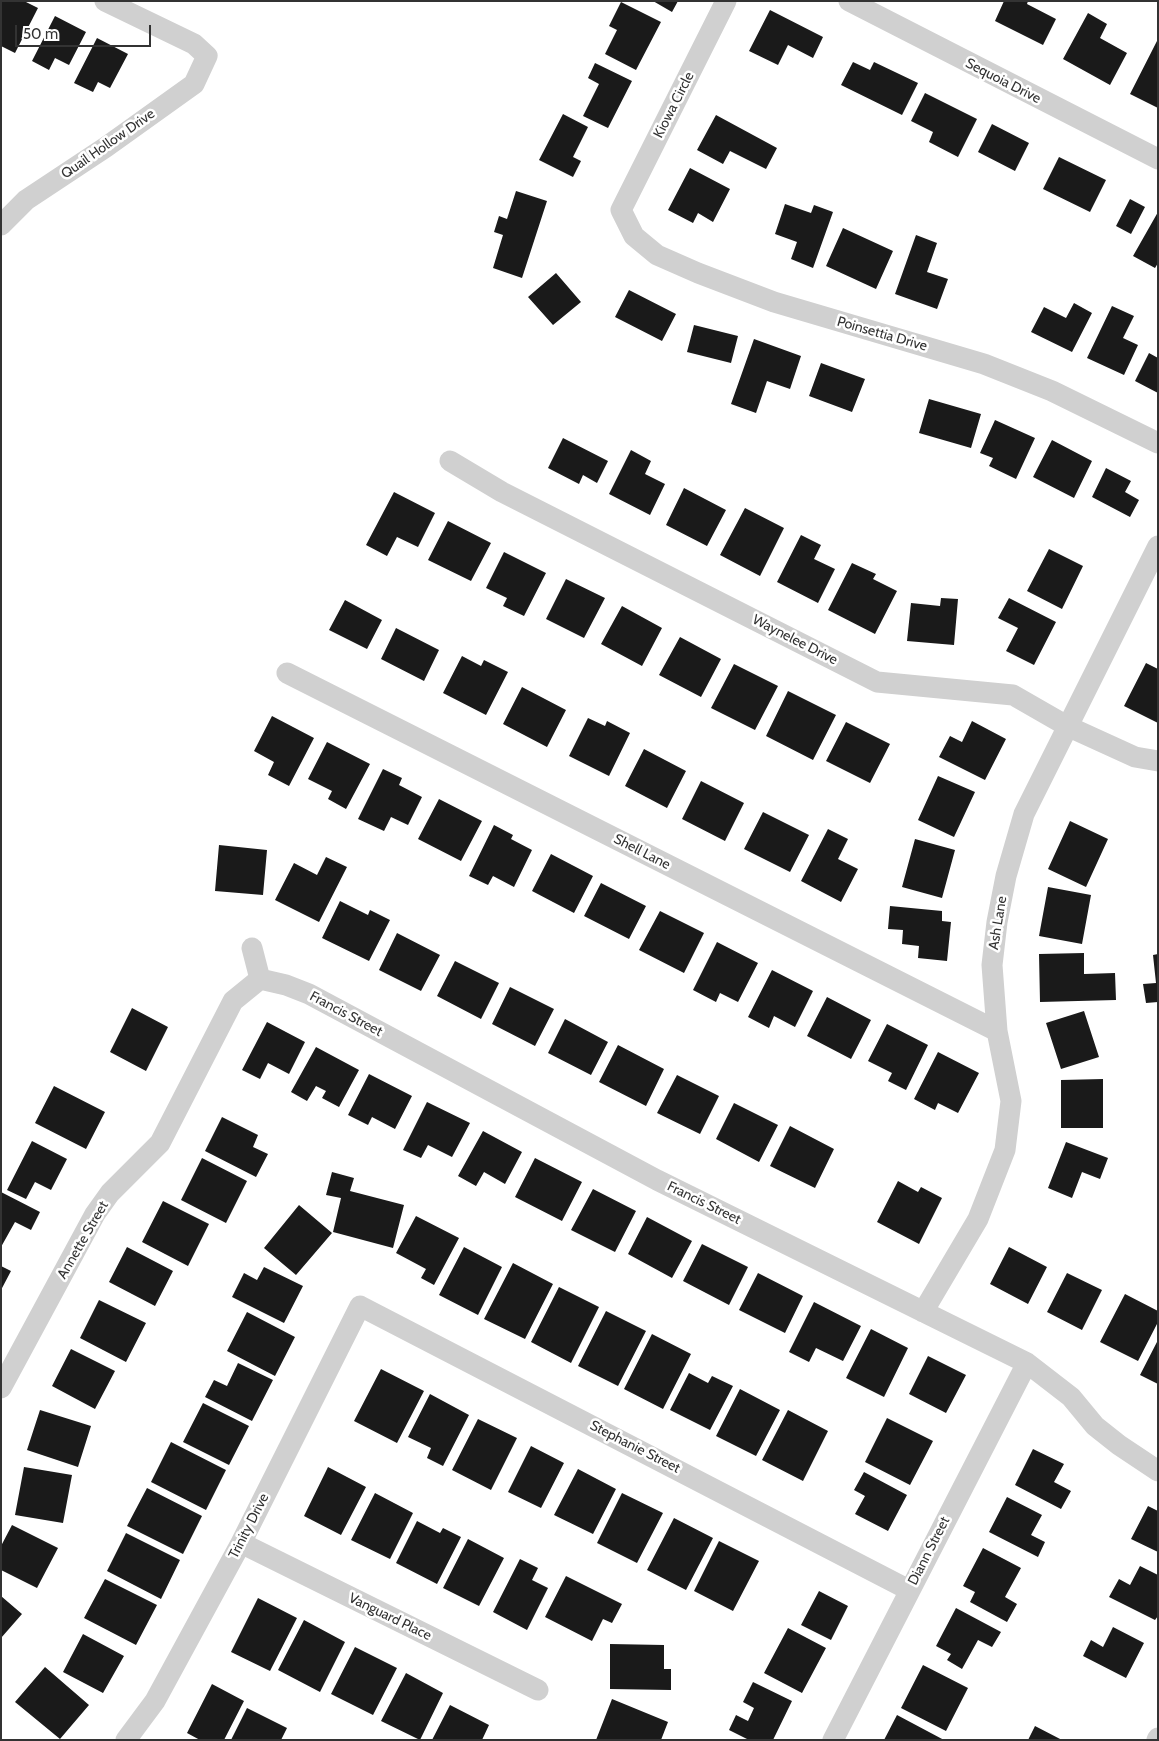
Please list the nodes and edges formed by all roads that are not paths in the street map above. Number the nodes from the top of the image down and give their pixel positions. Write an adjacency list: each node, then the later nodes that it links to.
1 (105, 1): 6 (street, Quail Hollow Drive)
2 (726, 1): 5 (street, Kiowa Circle)
3 (849, 1): 4 (street, Sequoia Drive)
4 (1158, 159)
5 (621, 210): 7 (street, Poinsettia Drive)
6 (2, 222)
7 (1158, 443)
8 (450, 461): 11 (street, Waynelee Drive)
9 (1158, 546): 11 (street, Ash Lane)
10 (288, 673): 15 (street, Shell Lane)
11 (1067, 726): 12 (street, Waynelee Drive); 15 (street, Ash Lane)
12 (1158, 761)
13 (252, 948): 14 (street)
14 (260, 979): 17 (street, Francis Street); 19 (street, Annette Street)
15 (997, 1031): 17 (street, Ash Lane)
16 (360, 1306): 21 (street, Trinity Drive); 22 (street, Stephanie Street)
17 (923, 1312): 18 (street, Francis Street)
18 (1027, 1363): 20 (street, Francis Street); 22 (street, Diann Street)
19 (1, 1388)
20 (1158, 1470)
21 (241, 1544): 23 (street, Vanguard Place); 24 (street, Trinity Drive)
22 (909, 1590): 25 (street, Diann Street)
23 (538, 1690)
24 (126, 1740)
25 (833, 1740)

